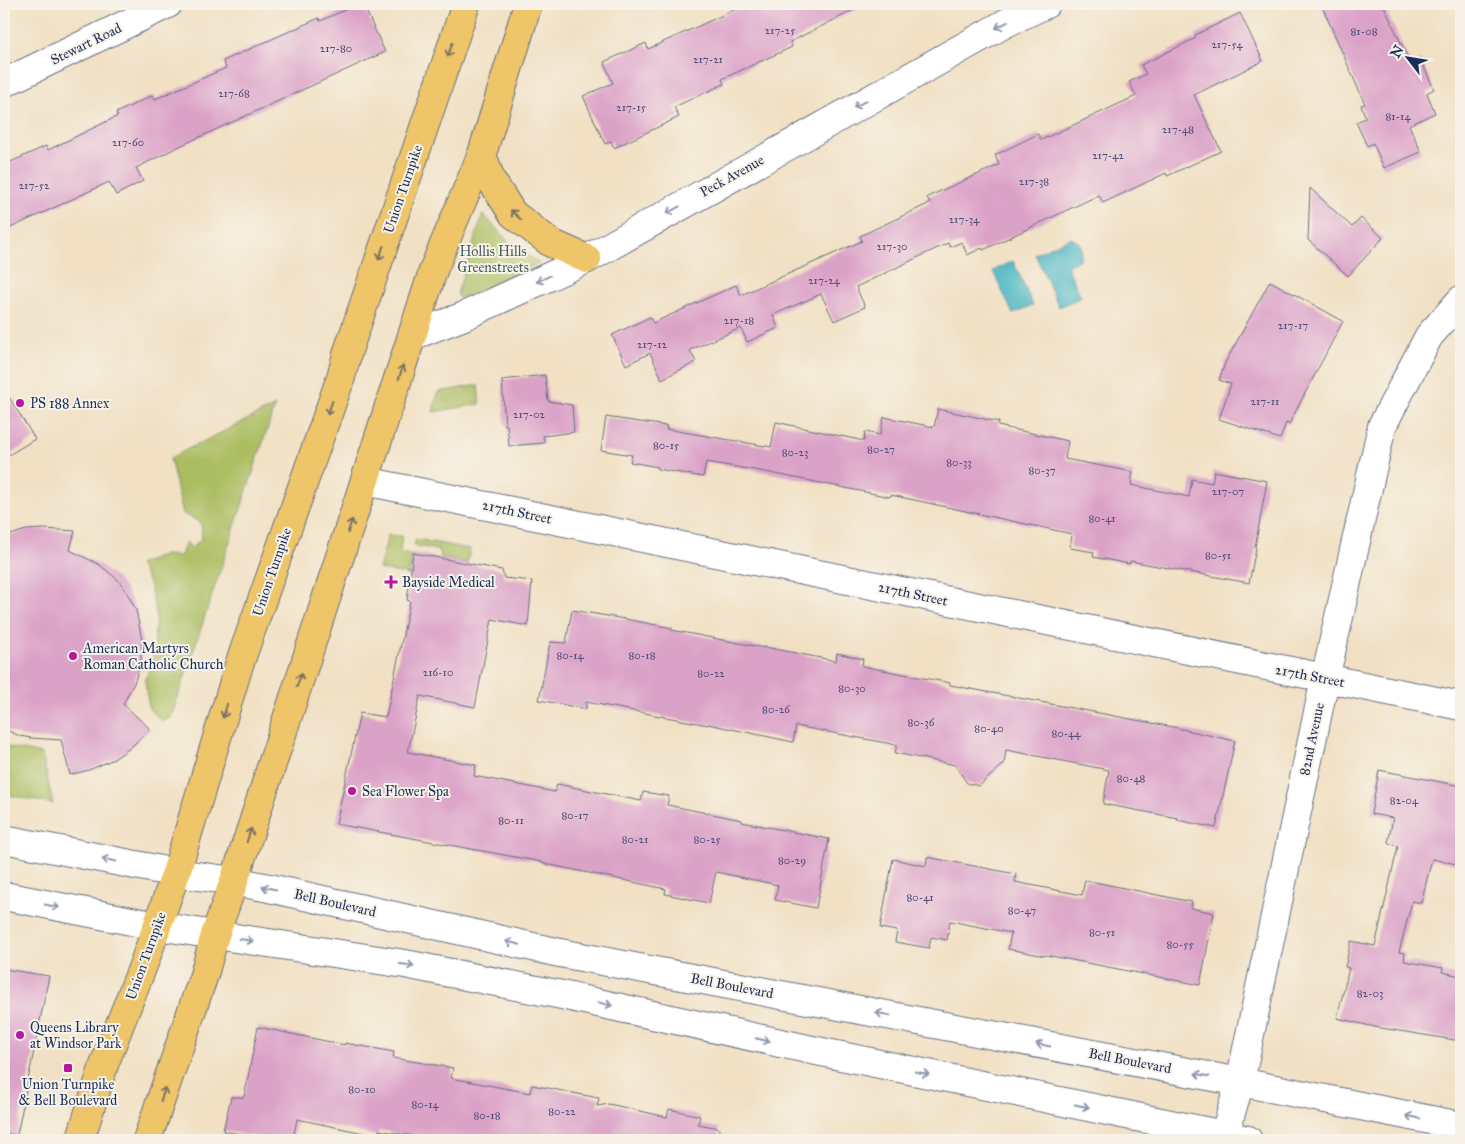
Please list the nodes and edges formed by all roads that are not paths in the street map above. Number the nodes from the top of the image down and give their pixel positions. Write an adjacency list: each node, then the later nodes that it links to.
1 (168, 4): 5 (street, Stewart Road)
2 (466, 4): 14 (main road, Union Turnpike, one-way to 14)
3 (528, 4): 6 (main road)
4 (1046, 4): 7 (street, Peck Avenue, one-way to 7)
5 (4, 83)
6 (482, 154): 7 (main road, one-way to 6); 9 (main road)
7 (587, 259): 9 (street, Peck Avenue, one-way to 9)
8 (1461, 300): 11 (street, 82nd Avenue)
9 (412, 336): 10 (main road, one-way to 9)
10 (366, 480): 11 (street, 217th Street); 15 (main road, one-way to 10)
11 (1325, 679): 12 (street, 217th Street); 19 (street, 82nd Avenue)
12 (1461, 706)
13 (4, 839): 14 (street, Bell Boulevard, one-way to 13)
14 (176, 873): 15 (street, Bell Boulevard); 17 (main road, Union Turnpike)
15 (234, 881): 18 (main road); 19 (street, Bell Boulevard, one-way to 15)
16 (4, 896): 17 (street, one-way to 17)
17 (157, 926): 18 (street); 22 (main road, Union Turnpike)
18 (215, 935): 21 (street, one-way to 21); 23 (main road, one-way to 18)
19 (1240, 1082): 20 (street, Bell Boulevard, one-way to 19); 21 (street, 82nd Avenue)
20 (1461, 1126)
21 (1232, 1139)
22 (80, 1140)
23 (147, 1140)

